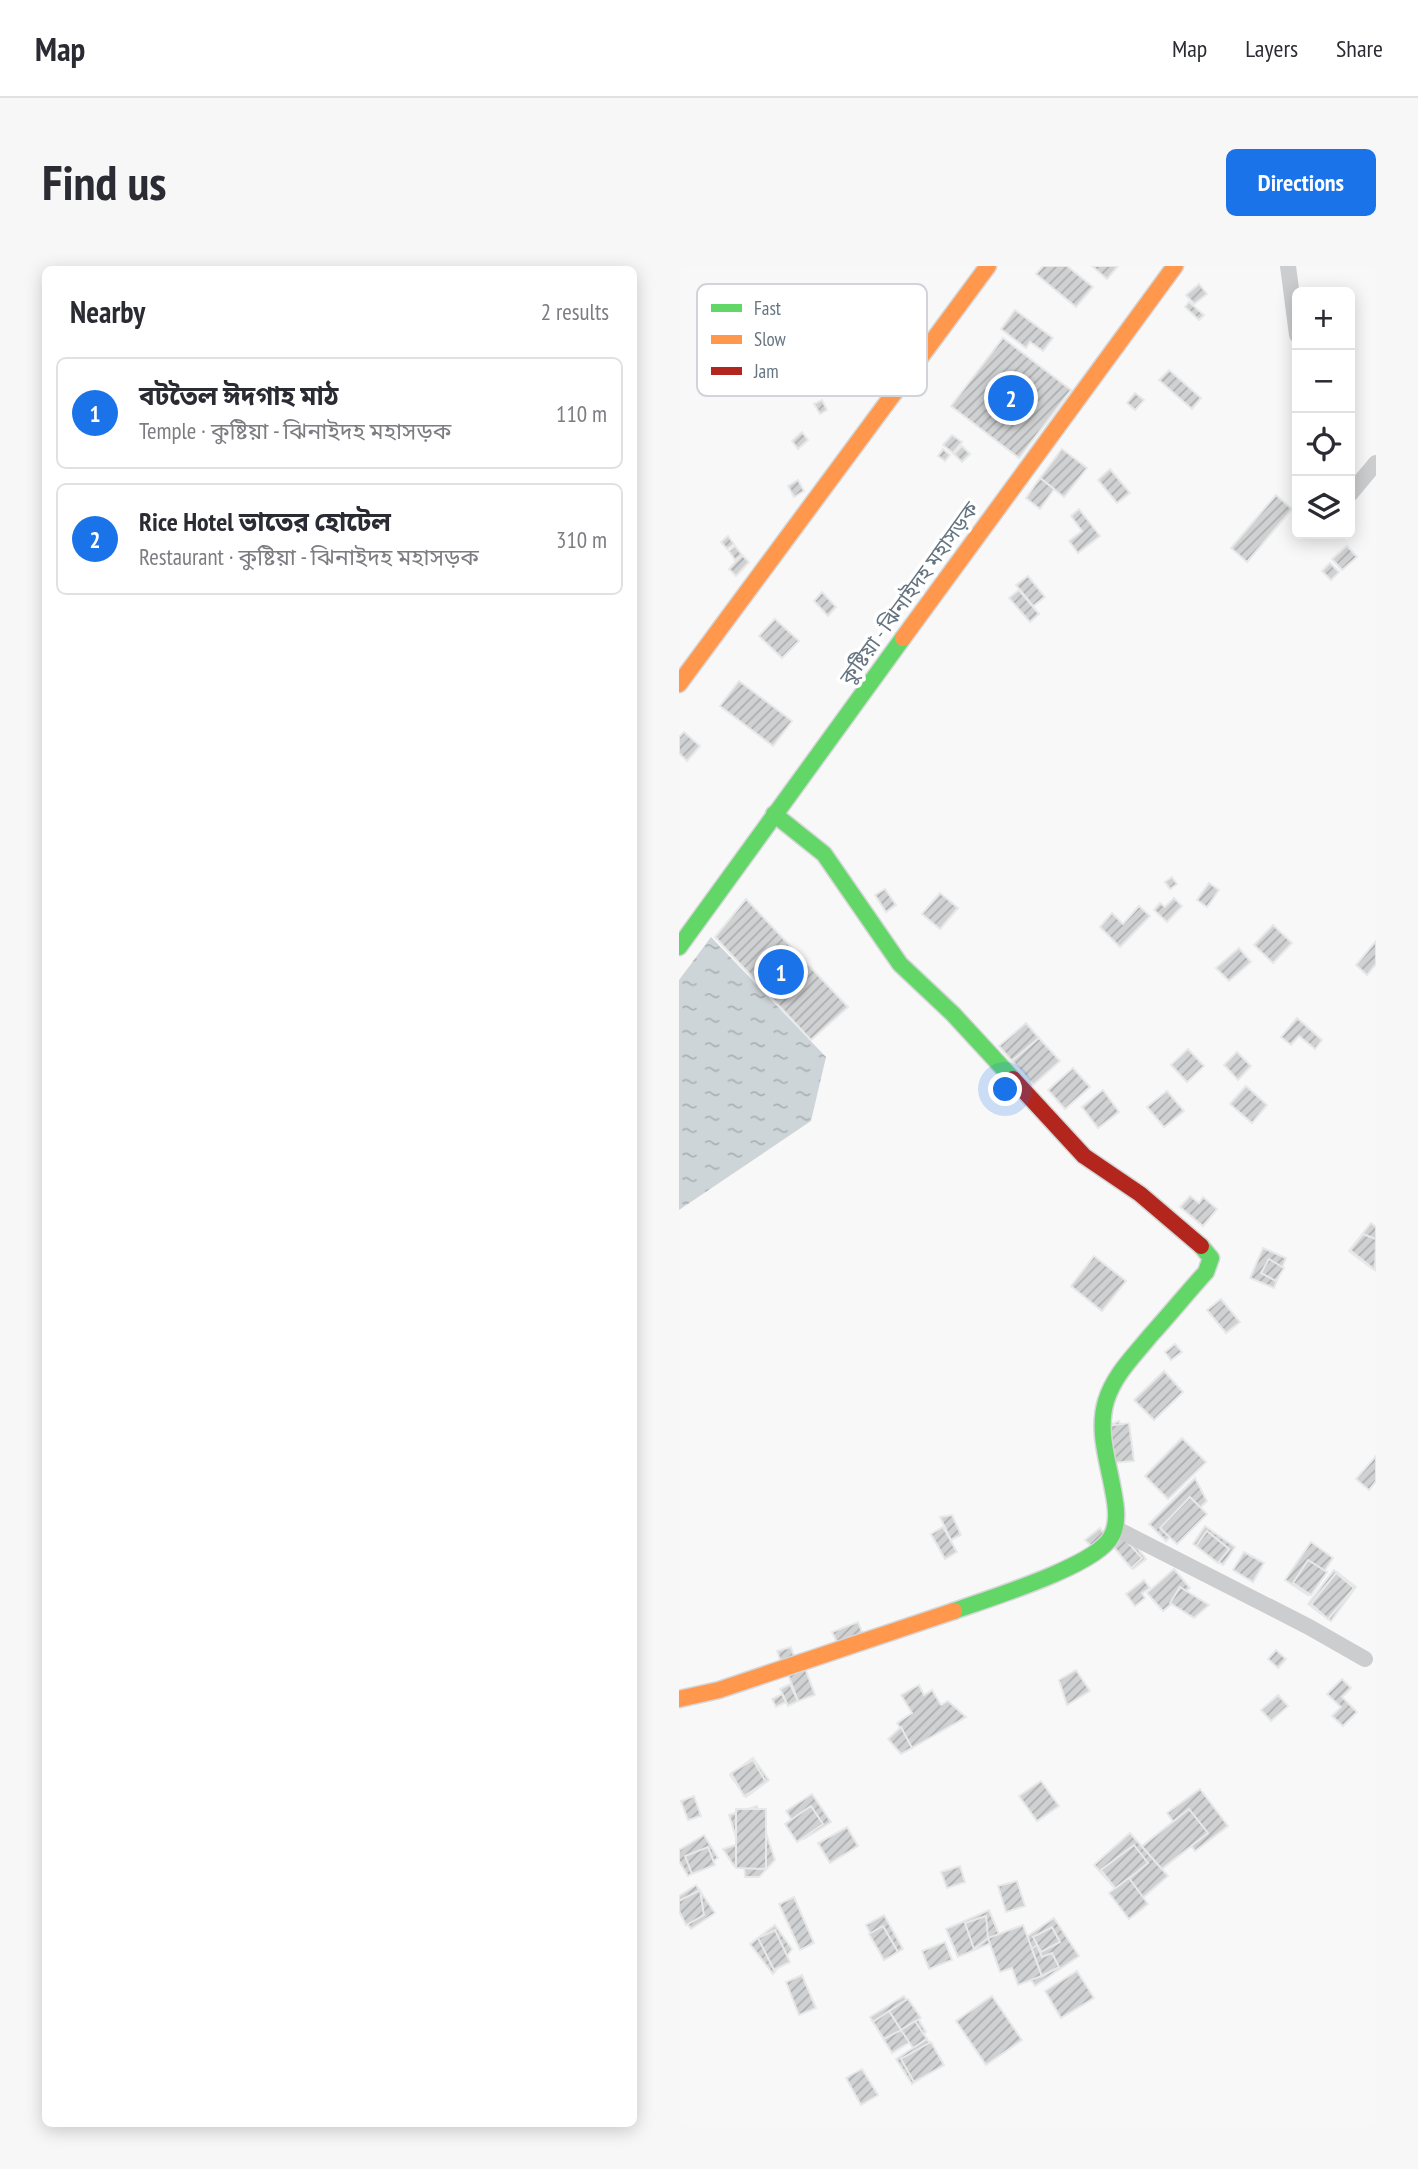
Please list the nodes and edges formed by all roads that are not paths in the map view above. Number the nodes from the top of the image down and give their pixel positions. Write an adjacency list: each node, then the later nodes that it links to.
1 (988, 266): 5 (main road)
2 (1175, 266): 10 (main road, কুষ্টিয়া - ঝিনাইদহ মহাসড়ক)
3 (1288, 266): 4 (street)
4 (1292, 297)
5 (927, 351)
6 (894, 396): 9 (main road)
7 (1376, 463): 8 (street)
8 (1355, 488)
9 (679, 684)
10 (774, 814): 11 (main road, কুষ্টিয়া - ঝিনাইদহ মহাসড়ক); 12 (main road)
11 (679, 947)
12 (1115, 1528): 13 (street); 14 (main road)
13 (1365, 1659)
14 (679, 1699)

